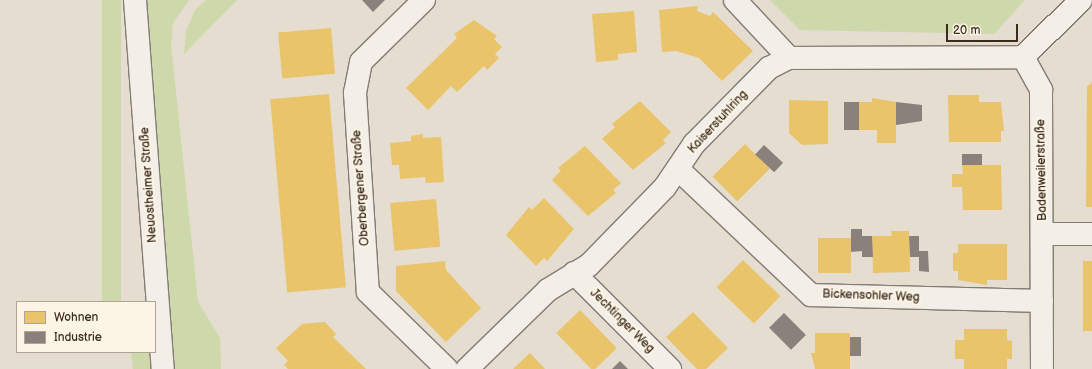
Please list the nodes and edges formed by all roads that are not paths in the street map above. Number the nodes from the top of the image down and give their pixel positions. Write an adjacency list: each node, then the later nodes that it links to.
1 (135, 0): 12 (street, Neuostheimer Straße)
2 (424, 0): 13 (street, Oberbergener Straße)
3 (735, 0): 6 (street)
4 (1081, 0): 5 (street)
5 (1023, 57): 6 (street, Kaiserstuhlring); 8 (street, Badenweilerstraße)
6 (789, 58): 7 (street, Kaiserstuhlring)
7 (678, 169): 10 (street, Kaiserstuhlring); 11 (street, Bickensohler Weg)
8 (1043, 234): 9 (street); 11 (street, Badenweilerstraße)
9 (1092, 234)
10 (574, 274): 14 (street, Kaiserstuhlring); 15 (street, Jechtinger Weg)
11 (1042, 301): 16 (street, Badenweilerstraße)
12 (163, 369)
13 (447, 369)
14 (466, 369)
15 (670, 369)
16 (1042, 369)

